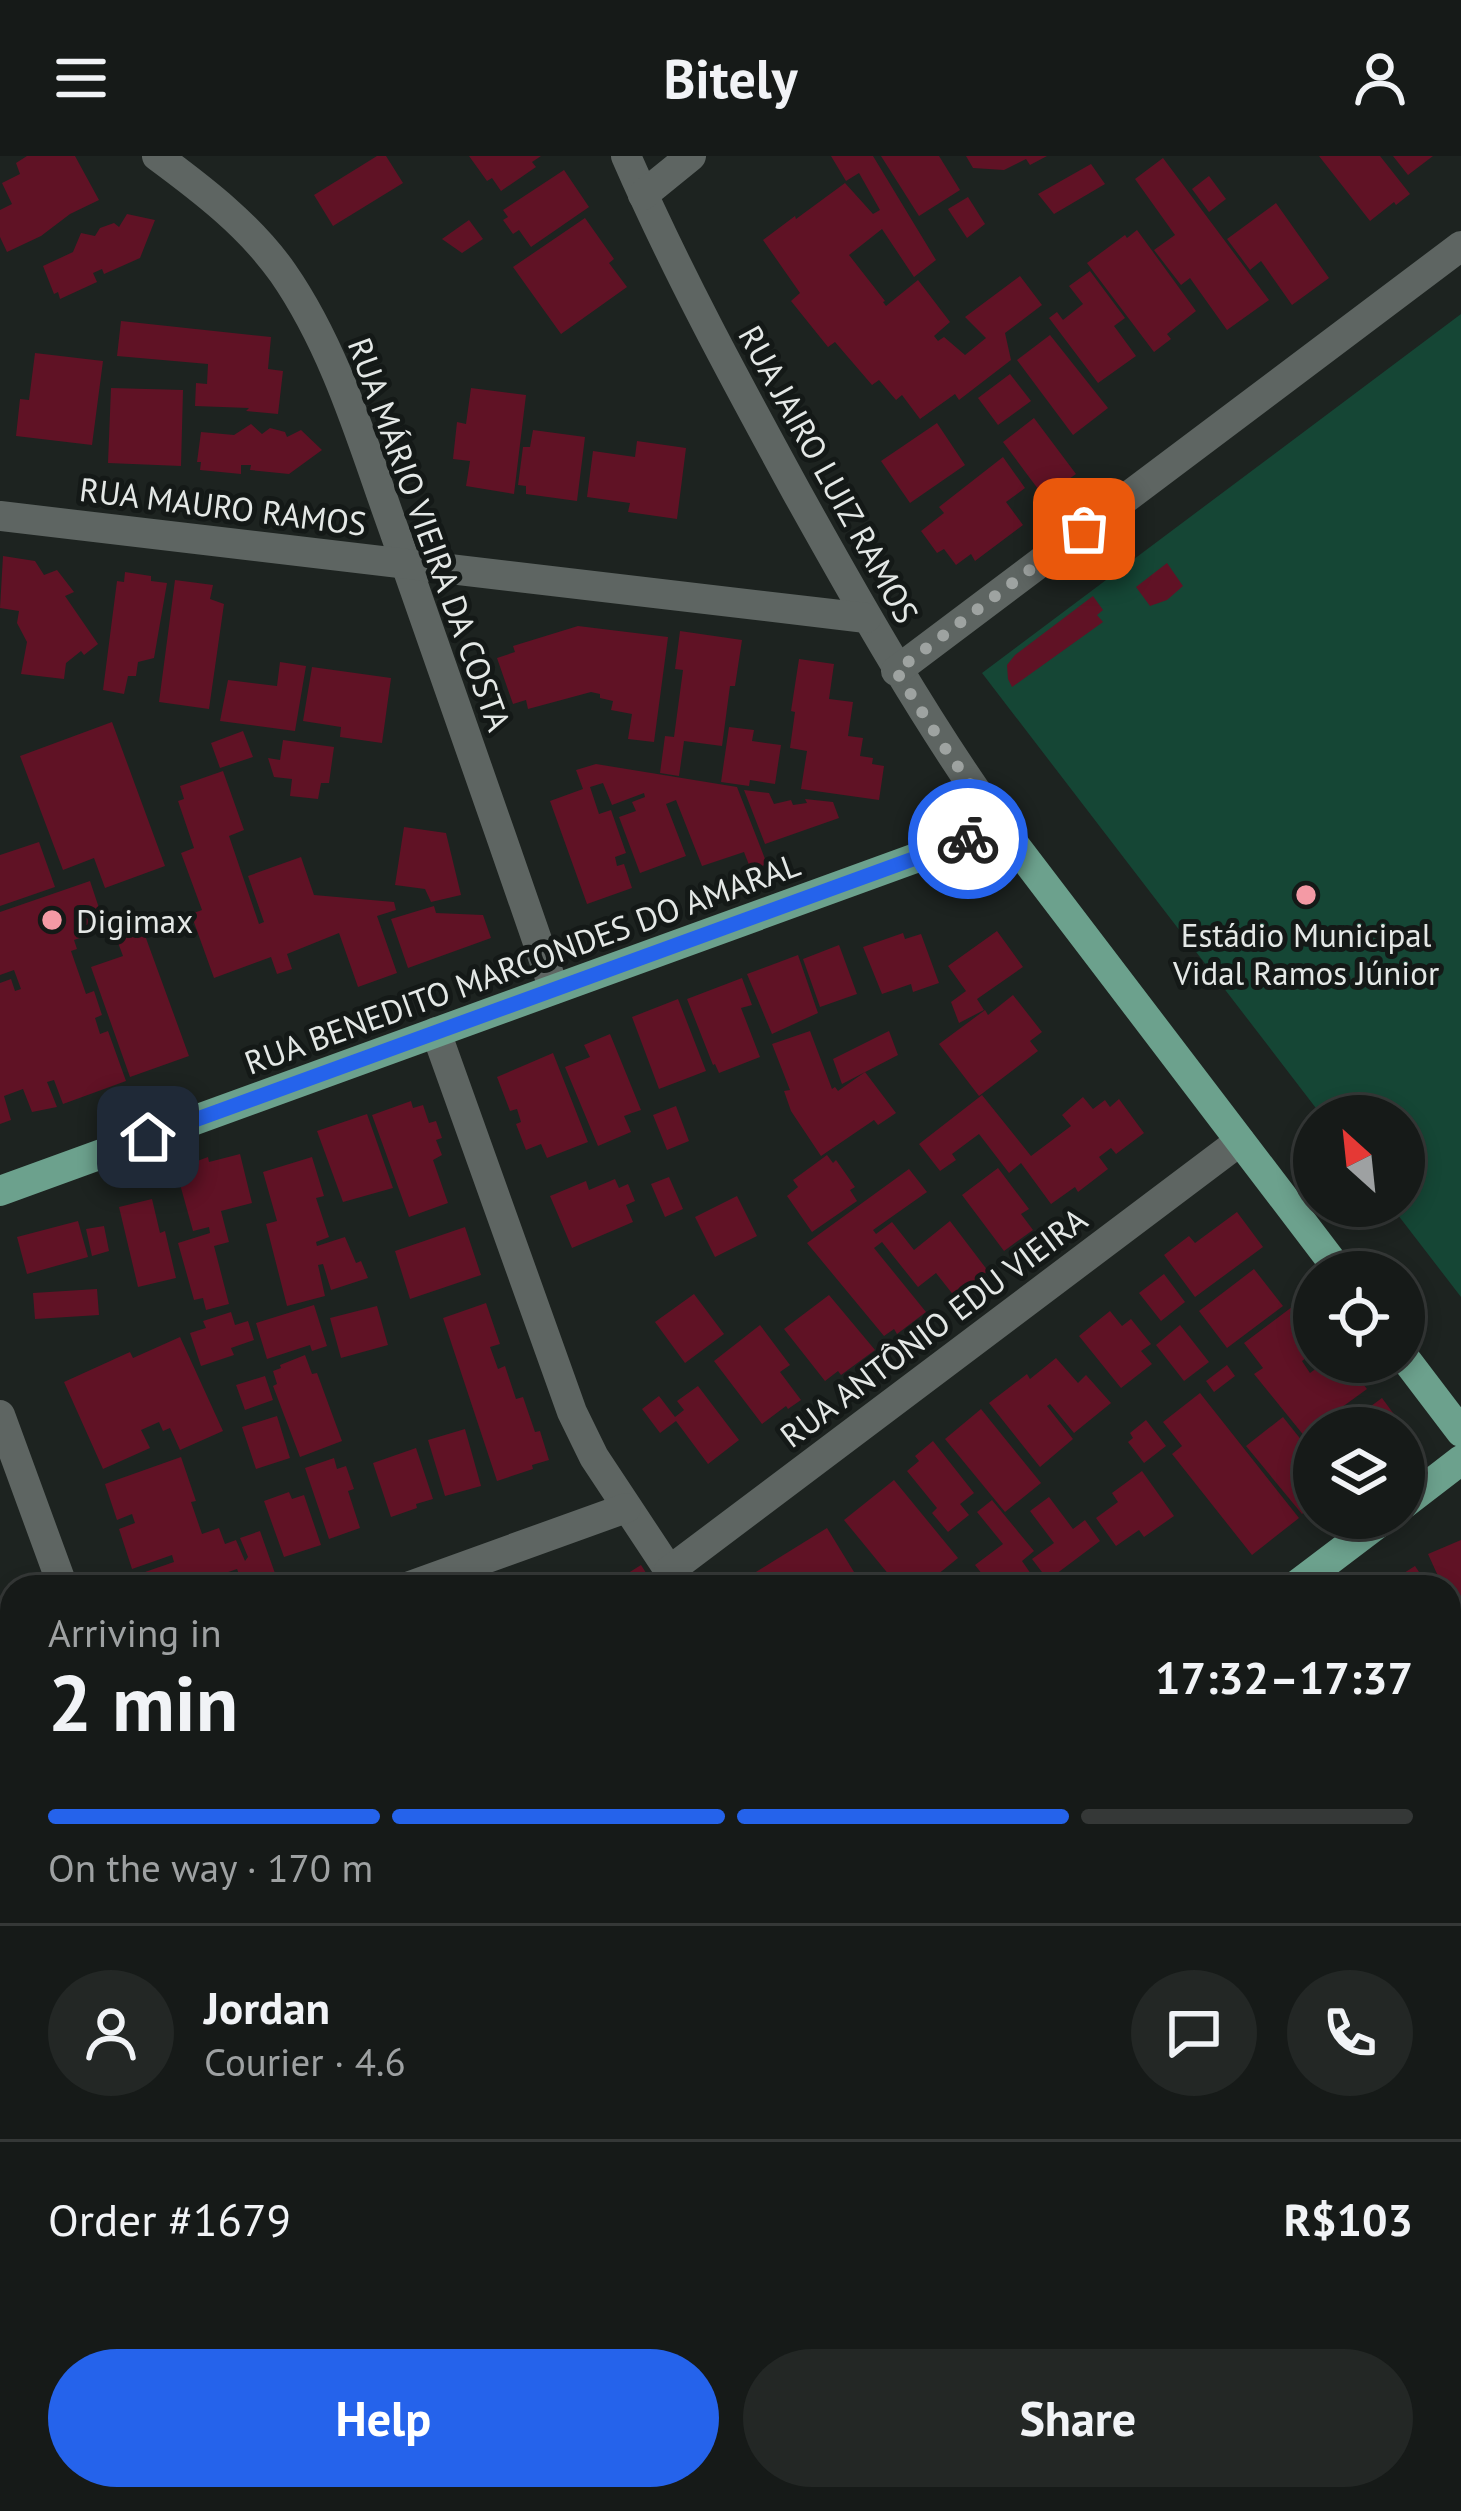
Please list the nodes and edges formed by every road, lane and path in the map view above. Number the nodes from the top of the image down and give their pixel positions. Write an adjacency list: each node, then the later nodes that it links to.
1 (157, 156): 7 (street, RUA MÁRIO VIEIRA DA COSTA)
2 (626, 156): 4 (street, RUA JAIRO LUIZ RAMOS)
3 (691, 156): 4 (street)
4 (643, 195): 8 (street, RUA JAIRO LUIZ RAMOS)
5 (1461, 246): 9 (street)
6 (0, 516): 7 (street, RUA MAURO RAMOS)
7 (406, 563): 8 (street, RUA MAURO RAMOS); 11 (street, RUA MÁRIO VIEIRA DA COSTA)
8 (866, 618): 9 (street, RUA JAIRO LUIZ RAMOS)
9 (896, 671): 10 (street, RUA JAIRO LUIZ RAMOS)
10 (1000, 827): 11 (main road, RUA BENEDITO MARCONDES DO AMARAL); 13 (main road, RUA JAIRO LUIZ RAMOS)
11 (554, 989): 12 (main road, RUA BENEDITO MARCONDES DO AMARAL)
12 (436, 1032): 14 (main road, RUA BENEDITO MARCONDES DO AMARAL); 21 (street)
13 (1240, 1141): 15 (main road, RUA JAIRO LUIZ RAMOS); 26 (street, RUA ANTÔNIO EDU VIEIRA)
14 (0, 1191)
15 (1324, 1251)
16 (1424, 1383): 18 (main road)
17 (0, 1415): 23 (street)
18 (1461, 1432)
19 (1461, 1460): 20 (main road)
20 (1425, 1488)
21 (626, 1508): 24 (street); 25 (street)
22 (1357, 1539): 27 (main road)
23 (59, 1575)
24 (440, 1575)
25 (672, 1575)
26 (680, 1575)
27 (1310, 1575)

